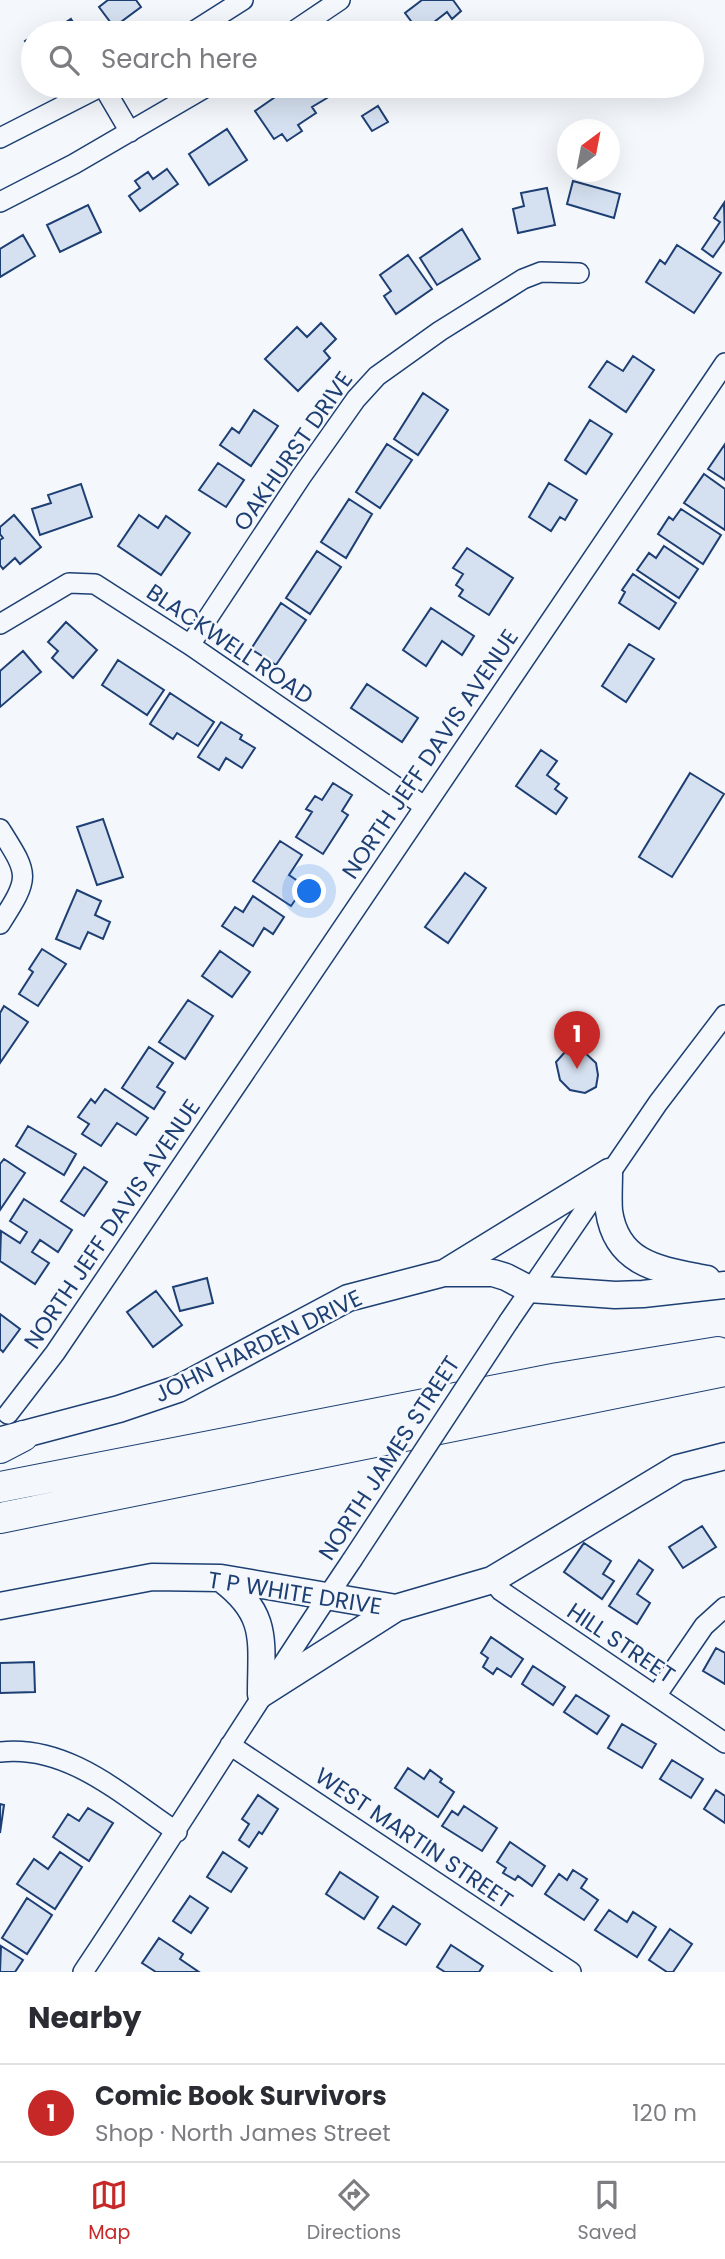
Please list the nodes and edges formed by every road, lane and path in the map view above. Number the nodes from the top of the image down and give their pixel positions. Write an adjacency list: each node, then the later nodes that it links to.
1 (243, 0): 3 (street)
2 (340, 0): 4 (street)
3 (210, 21)
4 (309, 21)
5 (78, 98): 9 (street)
6 (109, 98): 8 (street)
7 (188, 98): 8 (street)
8 (130, 132): 10 (street)
9 (0, 138)
10 (0, 202)
11 (579, 272): 14 (street, OAKHURST DRIVE)
12 (725, 363): 15 (street, NORTH JEFF DAVIS AVENUE)
13 (0, 624): 14 (street, BLACKWELL ROAD)
14 (190, 645): 15 (street, BLACKWELL ROAD)
15 (424, 806): 25 (street, NORTH JEFF DAVIS AVENUE)
16 (0, 829): 17 (street)
17 (0, 924)
18 (725, 1015): 19 (street, NORTH JAMES STREET)
19 (610, 1172): 20 (main road); 21 (main road); 22 (street, NORTH JAMES STREET)
20 (444, 1273): 22 (main road, JOHN HARDEN DRIVE); 25 (main road, JOHN HARDEN DRIVE)
21 (725, 1284): 22 (main road, JOHN HARDEN DRIVE)
22 (529, 1289): 31 (street, NORTH JAMES STREET, bridge)
23 (725, 1350): 27 (highway)
24 (725, 1371): 28 (highway)
25 (6, 1430)
26 (725, 1456): 30 (main road, T P WHITE DRIVE)
27 (0, 1487)
28 (0, 1518)
29 (221, 1578): 31 (main road, T P WHITE DRIVE); 32 (main road, T P WHITE DRIVE); 35 (main road)
30 (492, 1580): 34 (main road, T P WHITE DRIVE); 36 (street, HILL STREET)
31 (327, 1597): 34 (main road, T P WHITE DRIVE); 35 (street, NORTH JAMES STREET)
32 (0, 1606)
33 (725, 1607): 36 (street)
34 (396, 1608): 35 (main road)
35 (261, 1694): 38 (street, NORTH JAMES STREET)
36 (656, 1696): 37 (street, HILL STREET)
37 (725, 1742)
38 (230, 1745): 40 (street, NORTH JAMES STREET); 42 (street, WEST MARTIN STREET)
39 (0, 1752): 40 (street)
40 (177, 1832): 41 (street, NORTH JAMES STREET)
41 (83, 1972)
42 (571, 1972)

